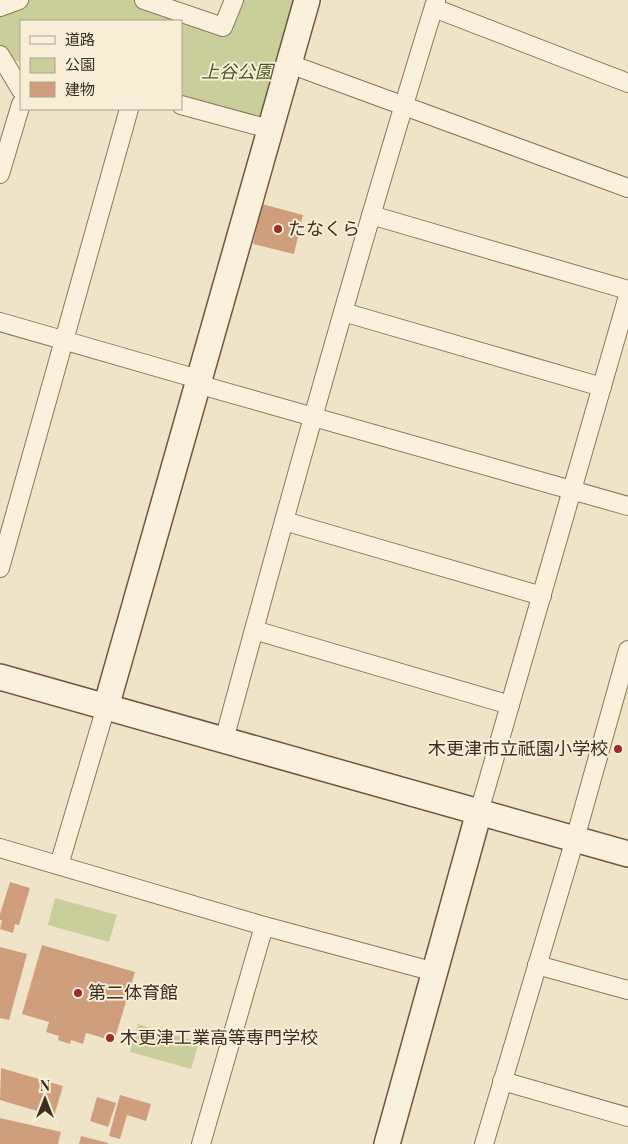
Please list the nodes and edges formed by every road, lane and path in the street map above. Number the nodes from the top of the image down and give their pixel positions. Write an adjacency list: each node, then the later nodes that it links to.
1 (19, 0): 6 (street)
2 (144, 0): 3 (street)
3 (234, 0)
4 (306, 0): 9 (street)
5 (435, 4): 10 (street); 13 (street)
6 (0, 6)
7 (0, 56): 8 (street); 11 (street)
8 (20, 62)
9 (288, 63): 13 (street); 16 (street)
10 (628, 83)
11 (20, 88)
12 (182, 105): 16 (street)
13 (404, 105): 18 (street); 19 (street)
14 (20, 107): 17 (street)
15 (129, 110): 24 (street)
16 (269, 129): 25 (street)
17 (0, 174)
18 (628, 188)
19 (371, 215): 20 (street); 22 (street)
20 (628, 290)
21 (628, 296): 26 (street)
22 (343, 312): 26 (street); 27 (street)
23 (0, 322): 24 (street)
24 (64, 341): 25 (street); 31 (street)
25 (198, 382): 27 (street); 37 (street)
26 (602, 387): 28 (street)
27 (312, 416): 28 (street); 30 (street)
28 (573, 491): 29 (street); 32 (street)
29 (628, 506)
30 (284, 521): 32 (street); 33 (street)
31 (0, 568)
32 (542, 596): 36 (street)
33 (254, 630): 36 (street); 38 (street)
34 (628, 650): 40 (street)
35 (0, 677): 37 (street)
36 (510, 704): 39 (street)
37 (106, 707): 38 (street); 43 (street)
38 (224, 740): 39 (street)
39 (479, 812): 40 (street); 46 (street)
40 (575, 839): 42 (street); 45 (street)
41 (0, 848): 43 (street)
42 (628, 854)
43 (59, 865): 44 (street)
44 (264, 926): 46 (street); 50 (street)
45 (537, 965): 47 (street); 48 (street)
46 (435, 972): 51 (street)
47 (628, 990)
48 (502, 1081): 49 (street); 52 (street)
49 (628, 1117)
50 (201, 1144)
51 (387, 1144)
52 (484, 1144)

